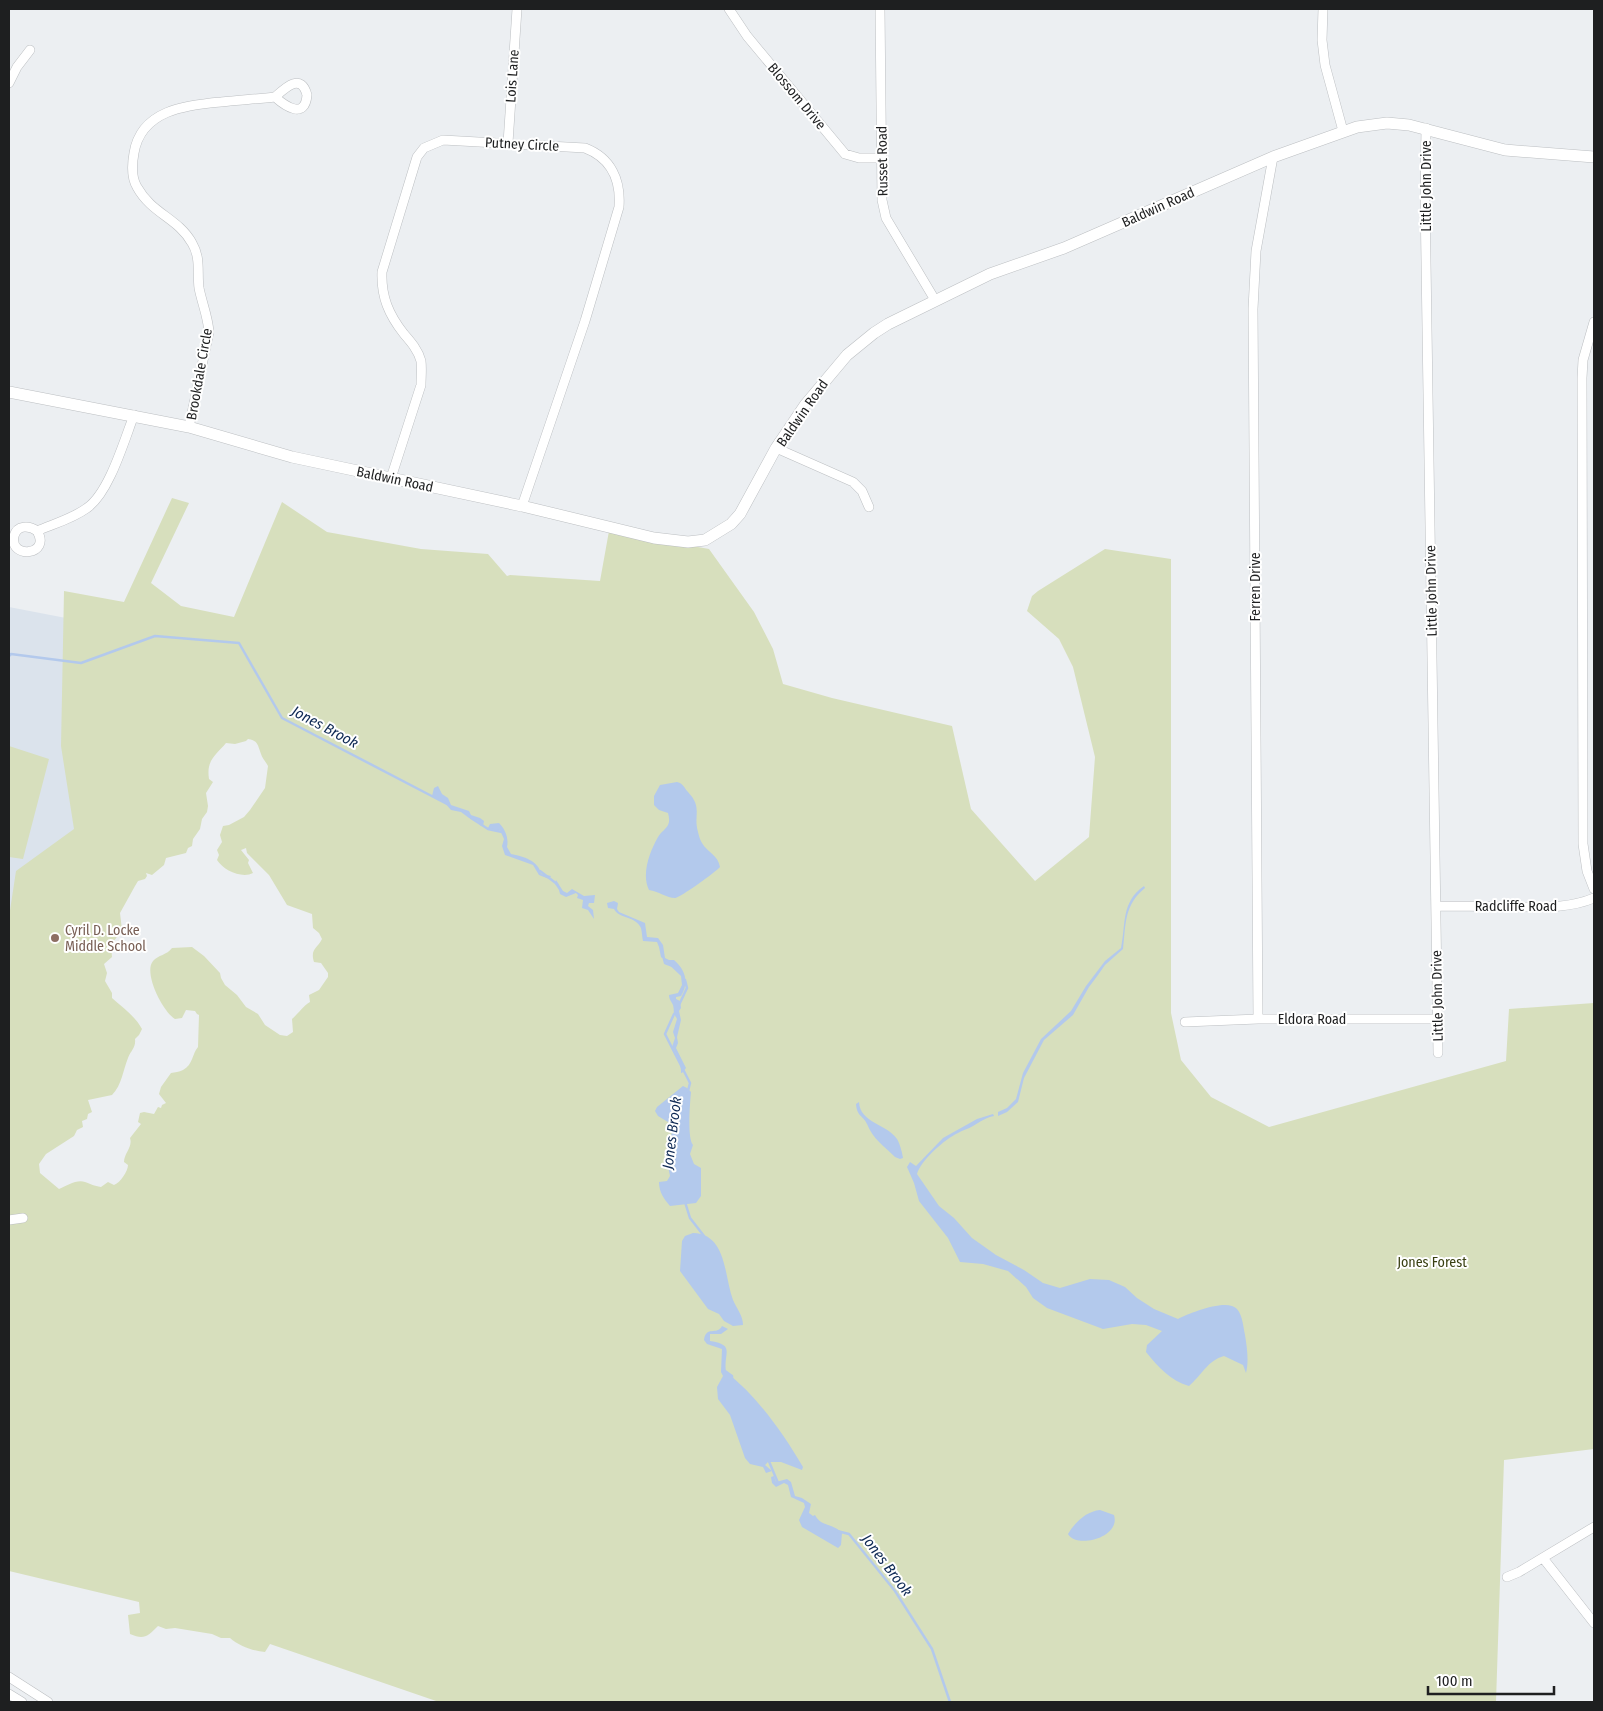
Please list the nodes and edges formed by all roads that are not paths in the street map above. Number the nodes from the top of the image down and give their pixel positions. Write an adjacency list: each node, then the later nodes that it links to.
1 (517, 9): 10 (street, Lois Lane)
2 (729, 9): 12 (street, Blossom Drive)
3 (880, 9): 12 (street, Russet Road)
4 (1323, 9): 9 (street)
5 (30, 50): 6 (street)
6 (9, 83)
7 (274, 97): 18 (street, Brookdale Circle)
8 (1426, 128): 9 (street, Baldwin Road); 13 (street, Baldwin Road); 26 (street, Little John Drive)
9 (1343, 131): 11 (street, Baldwin Road)
10 (508, 143): 20 (street, Putney Circle); 21 (street, Putney Circle)
11 (1274, 157): 14 (street, Baldwin Road); 27 (street, Ferren Drive)
12 (881, 158): 14 (street, Russet Road)
13 (1594, 158)
14 (935, 300): 19 (street, Baldwin Road)
15 (1594, 322): 24 (street)
16 (9, 392): 17 (street, Baldwin Road)
17 (134, 415): 18 (street, Baldwin Road); 23 (street)
18 (189, 427): 20 (street, Baldwin Road)
19 (776, 448): 21 (street, Baldwin Road); 22 (street)
20 (391, 478): 21 (street, Baldwin Road)
21 (522, 506)
22 (870, 508)
23 (37, 531)
24 (1594, 890)
25 (1594, 898): 26 (street, Radcliffe Road)
26 (1436, 906): 28 (street, Little John Drive)
27 (1258, 1019): 28 (street, Eldora Road); 29 (street, Eldora Road)
28 (1438, 1019): 30 (street, Little John Drive)
29 (1185, 1022)
30 (1438, 1053)
31 (23, 1218): 32 (street)
32 (9, 1220)
33 (1594, 1527): 34 (street)
34 (1542, 1558): 35 (street); 36 (street)
35 (1507, 1576)
36 (1594, 1623)
37 (9, 1677): 40 (street)
38 (9, 1694): 39 (street)
39 (22, 1702)
40 (48, 1702)

